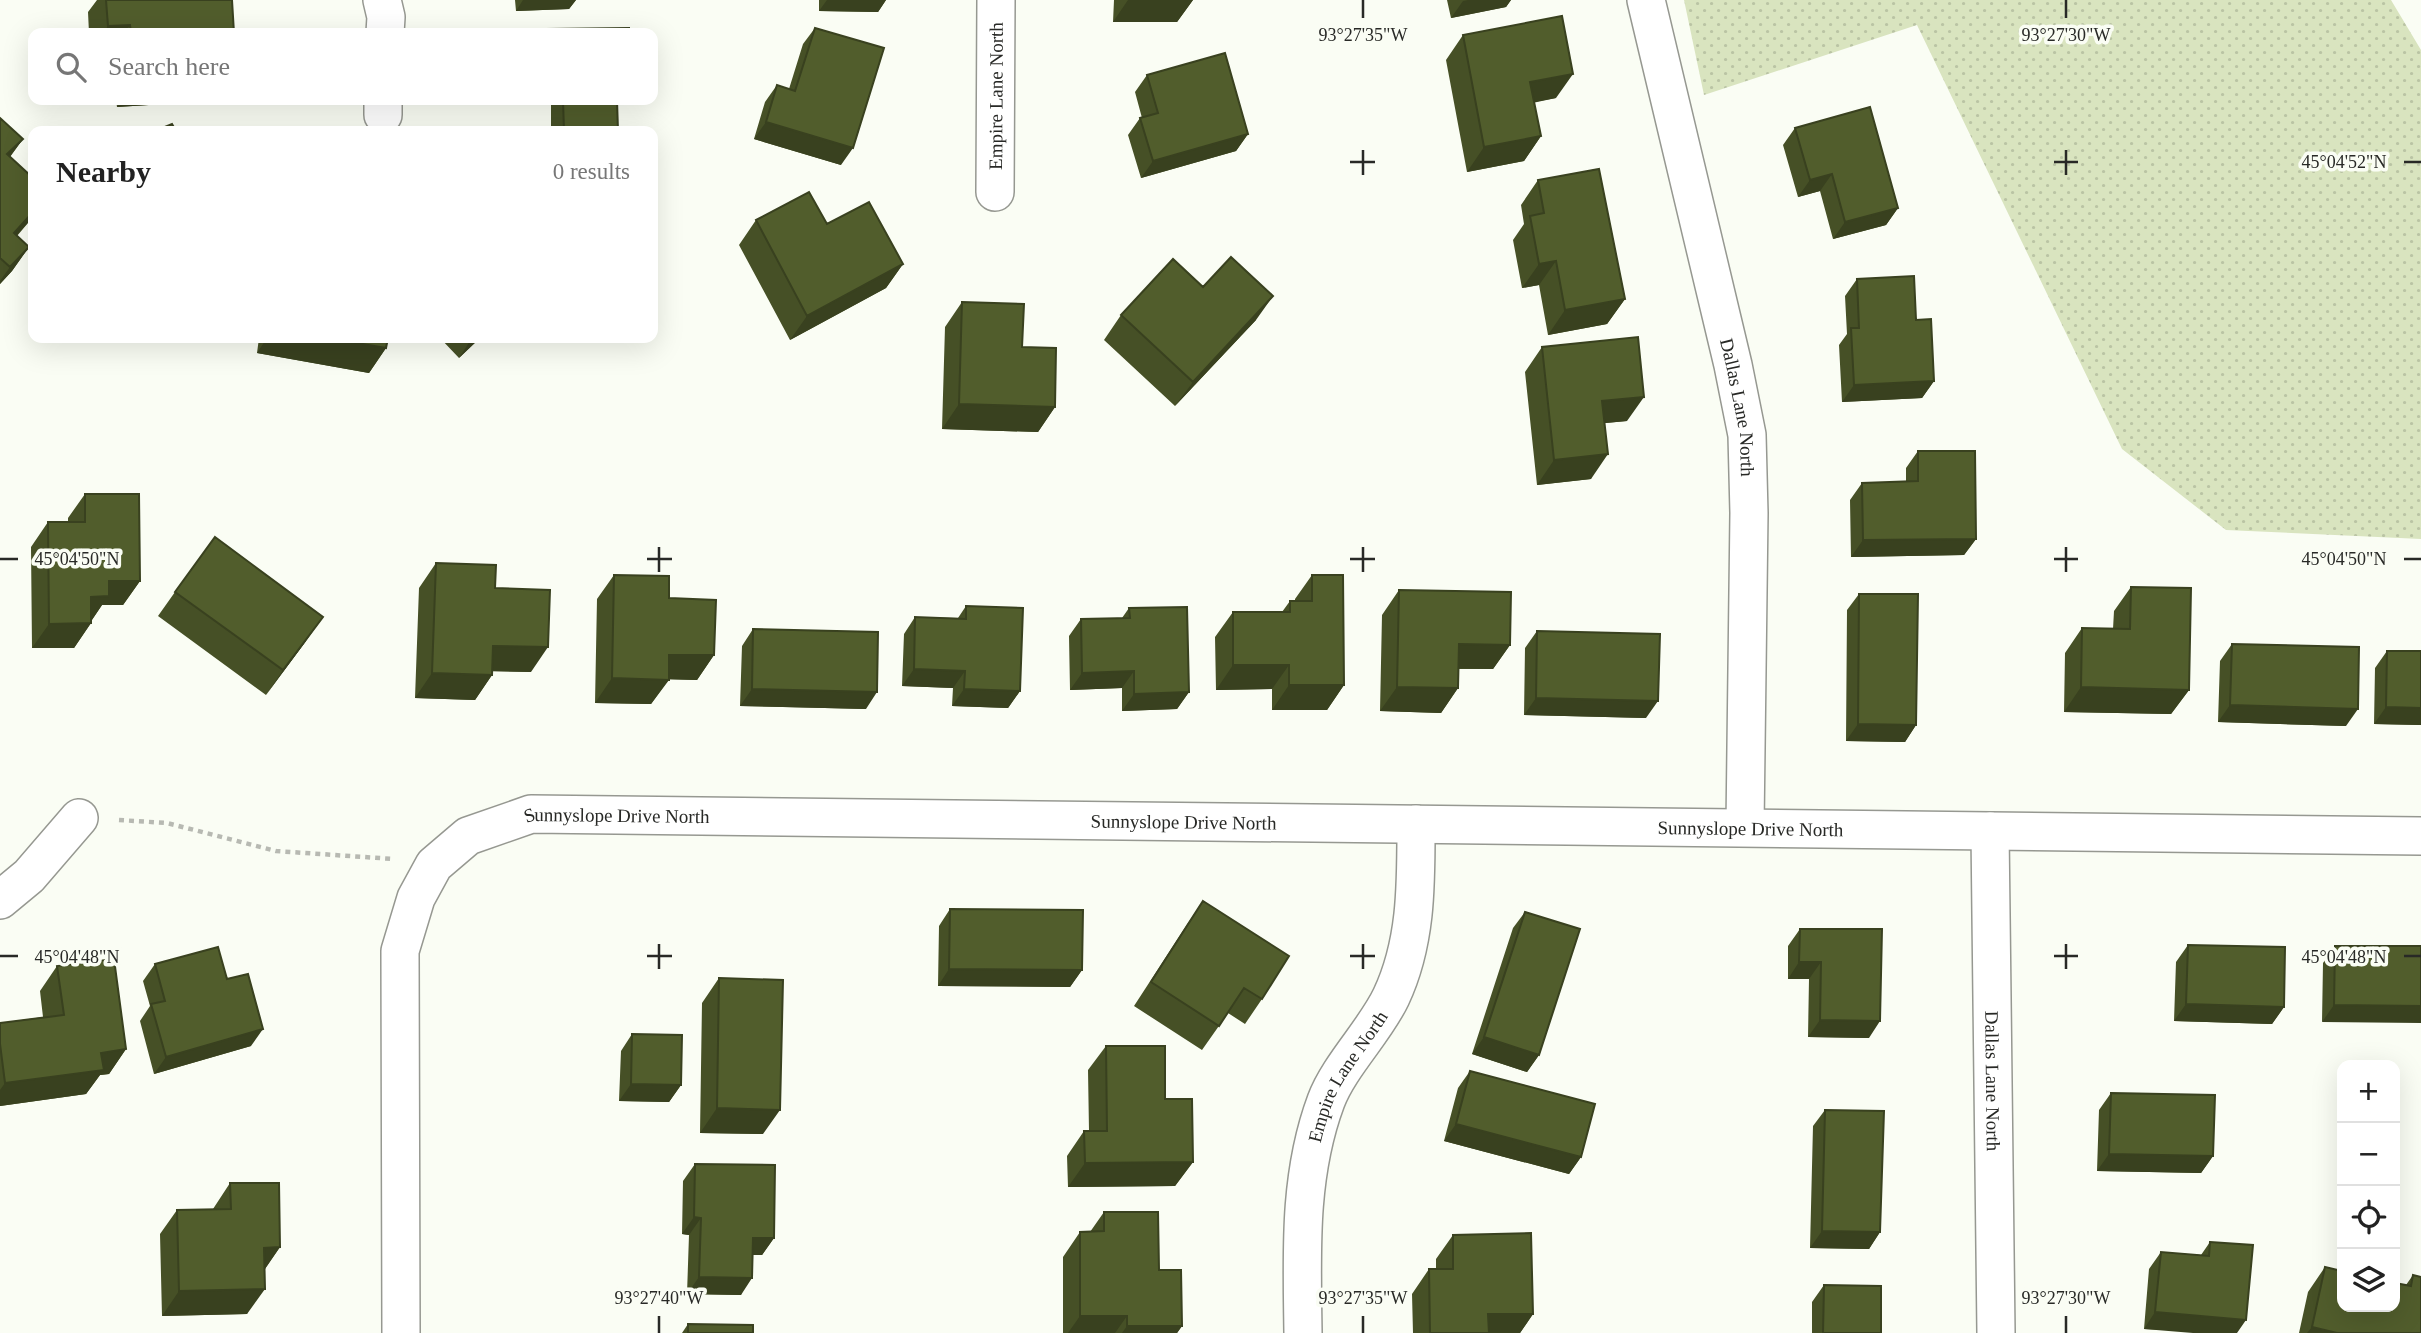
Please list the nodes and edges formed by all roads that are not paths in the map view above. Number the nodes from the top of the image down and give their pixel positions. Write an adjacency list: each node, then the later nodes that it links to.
1 (382, 0): 4 (street)
2 (996, 0): 5 (street, Empire Lane North)
3 (1646, 0): 8 (street, Dallas Lane North)
4 (385, 28)
5 (995, 192)
6 (79, 818): 11 (street)
7 (1416, 824): 8 (street, Sunnyslope Drive North); 12 (street, Sunnyslope Drive North); 13 (street, Empire Lane North)
8 (1745, 826): 9 (street, Sunnyslope Drive North)
9 (1990, 831): 10 (street, Sunnyslope Drive North); 14 (street, Dallas Lane North)
10 (2421, 836)
11 (0, 901)
12 (401, 1333)
13 (1303, 1333)
14 (1996, 1333)

